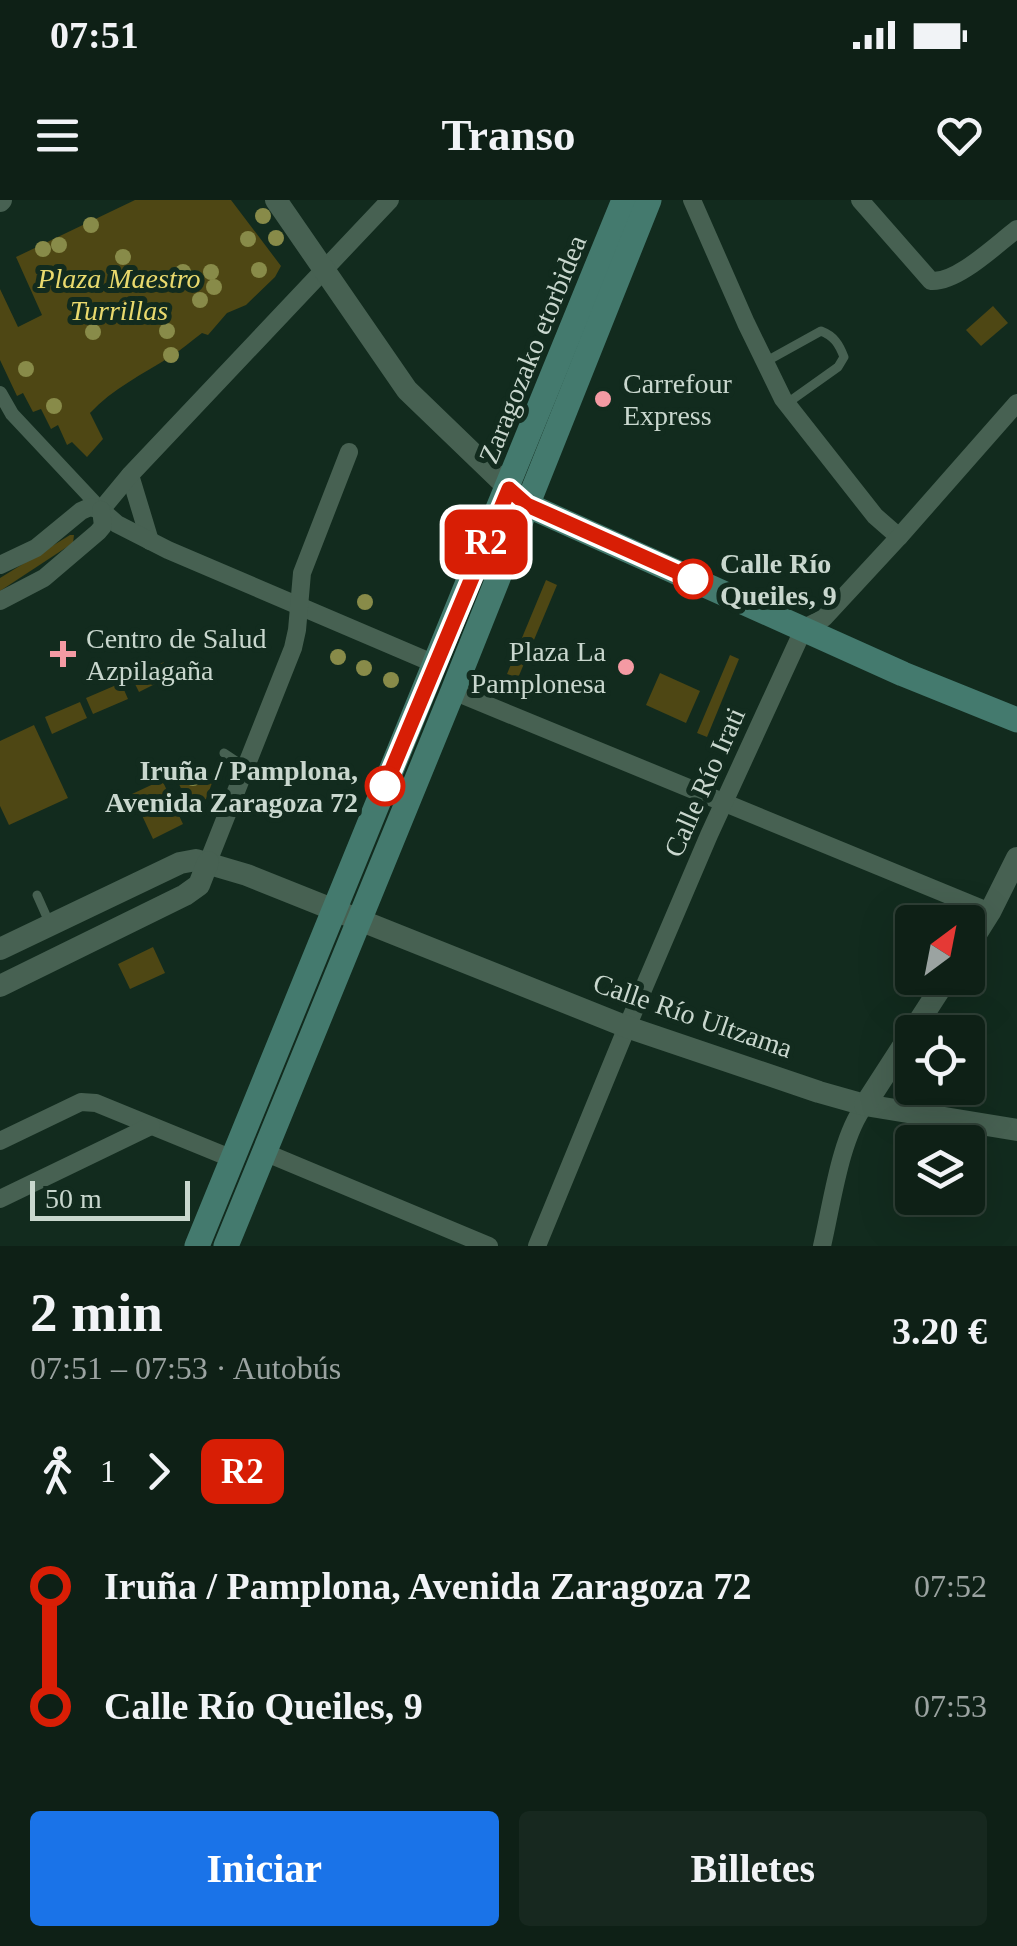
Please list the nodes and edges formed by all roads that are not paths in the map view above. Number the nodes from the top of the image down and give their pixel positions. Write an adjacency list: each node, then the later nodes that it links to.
1 (276, 200): 8 (street)
2 (390, 200): 8 (street)
3 (624, 200): 15 (main road, Zaragozako etorbidea)
4 (650, 200): 15 (main road, Zaragozako etorbidea)
5 (692, 200): 9 (street)
6 (860, 200): 7 (street)
7 (1017, 229)
8 (324, 270): 14 (street); 15 (street)
9 (765, 362): 12 (street); 12 (lane)
10 (0, 393): 16 (street)
11 (1017, 403): 17 (street, Calle Río Irati)
12 (786, 404): 17 (street)
13 (349, 452): 21 (street)
14 (130, 476): 16 (street); 18 (street)
15 (518, 497): 22 (main road); 23 (main road, Zaragozako etorbidea); 24 (main road, Zaragozako etorbidea)
16 (101, 510): 18 (street); 19 (street); 20 (street)
17 (900, 537): 22 (street, Calle Río Irati)
18 (150, 541): 21 (street)
19 (0, 566)
20 (0, 601)
21 (298, 604): 23 (street); 27 (street)
22 (804, 628): 25 (main road); 28 (street, Calle Río Irati)
23 (434, 664): 32 (main road, Zaragozako etorbidea)
24 (453, 692): 28 (street); 34 (main road, Zaragozako etorbidea)
25 (1016, 719)
26 (224, 753): 27 (lane)
27 (246, 767): 30 (street)
28 (724, 803): 33 (street); 40 (street, Calle Río Irati)
29 (1017, 858): 33 (street)
30 (208, 862): 32 (street); 36 (street); 38 (street)
31 (37, 895): 36 (lane)
32 (334, 909): 34 (street); 46 (main road, Zaragozako etorbidea)
33 (990, 912): 35 (street)
34 (360, 918): 40 (street, Calle Río Ultzama); 45 (main road, Zaragozako etorbidea)
35 (985, 920)
36 (50, 924): 37 (street)
37 (0, 949)
38 (0, 986)
39 (937, 995): 41 (street)
40 (627, 1027): 41 (street, Calle Río Ultzama); 51 (street, Calle Río Irati)
41 (865, 1104): 43 (street, Calle Río Ultzama); 52 (street)
42 (151, 1126): 44 (street); 46 (street); 47 (street)
43 (1017, 1130)
44 (0, 1141)
45 (264, 1152): 49 (main road, Zaragozako etorbidea); 50 (street)
46 (232, 1159): 48 (main road, Zaragozako etorbidea)
47 (0, 1199)
48 (197, 1246)
49 (226, 1246)
50 (489, 1246)
51 (538, 1246)
52 (822, 1246)

